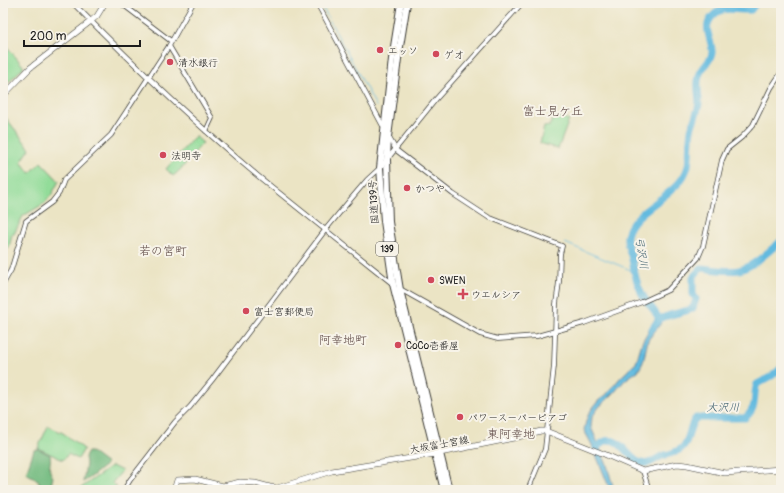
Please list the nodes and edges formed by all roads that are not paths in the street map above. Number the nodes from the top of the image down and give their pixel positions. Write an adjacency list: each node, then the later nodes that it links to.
1 (73, 3): 9 (street)
2 (106, 3): 9 (main road)
3 (121, 3): 10 (street)
4 (193, 3): 10 (street)
5 (317, 3): 15 (street)
6 (401, 3): 15 (highway, 国道139号 / 139)
7 (407, 3): 17 (highway, 国道139号 / 139)
8 (522, 3): 18 (street)
9 (91, 22): 13 (street); 14 (main road)
10 (172, 41): 11 (street)
11 (169, 46): 13 (street); 16 (street)
12 (781, 73): 25 (street)
13 (149, 78): 16 (street); 22 (street)
14 (3, 96)
15 (384, 129): 17 (street); 20 (highway, 国道139号 / 139)
16 (206, 131): 21 (street)
17 (388, 137): 18 (street); 19 (highway, 国道139号 / 139)
18 (396, 150): 19 (street); 25 (street)
19 (387, 160): 20 (street); 24 (highway, 国道139号 / 139)
20 (380, 168): 21 (street); 23 (highway, 国道139号 / 139)
21 (326, 229): 23 (street); 30 (street)
22 (3, 284)
23 (393, 284): 24 (street); 27 (highway, 国道139号 / 139)
24 (400, 290): 25 (street); 27 (highway, 国道139号 / 139)
25 (556, 331): 26 (street)
26 (546, 431): 27 (main road, 大坂富士宮線); 29 (main road); 34 (street)
27 (438, 454): 31 (main road, 大坂富士宮線); 32 (highway, 国道139号 / 139); 33 (highway, 国道139号 / 139)
28 (781, 469): 29 (main road)
29 (643, 471): 35 (street)
30 (124, 490)
31 (174, 490)
32 (444, 490)
33 (449, 490)
34 (528, 490)
35 (649, 490)

